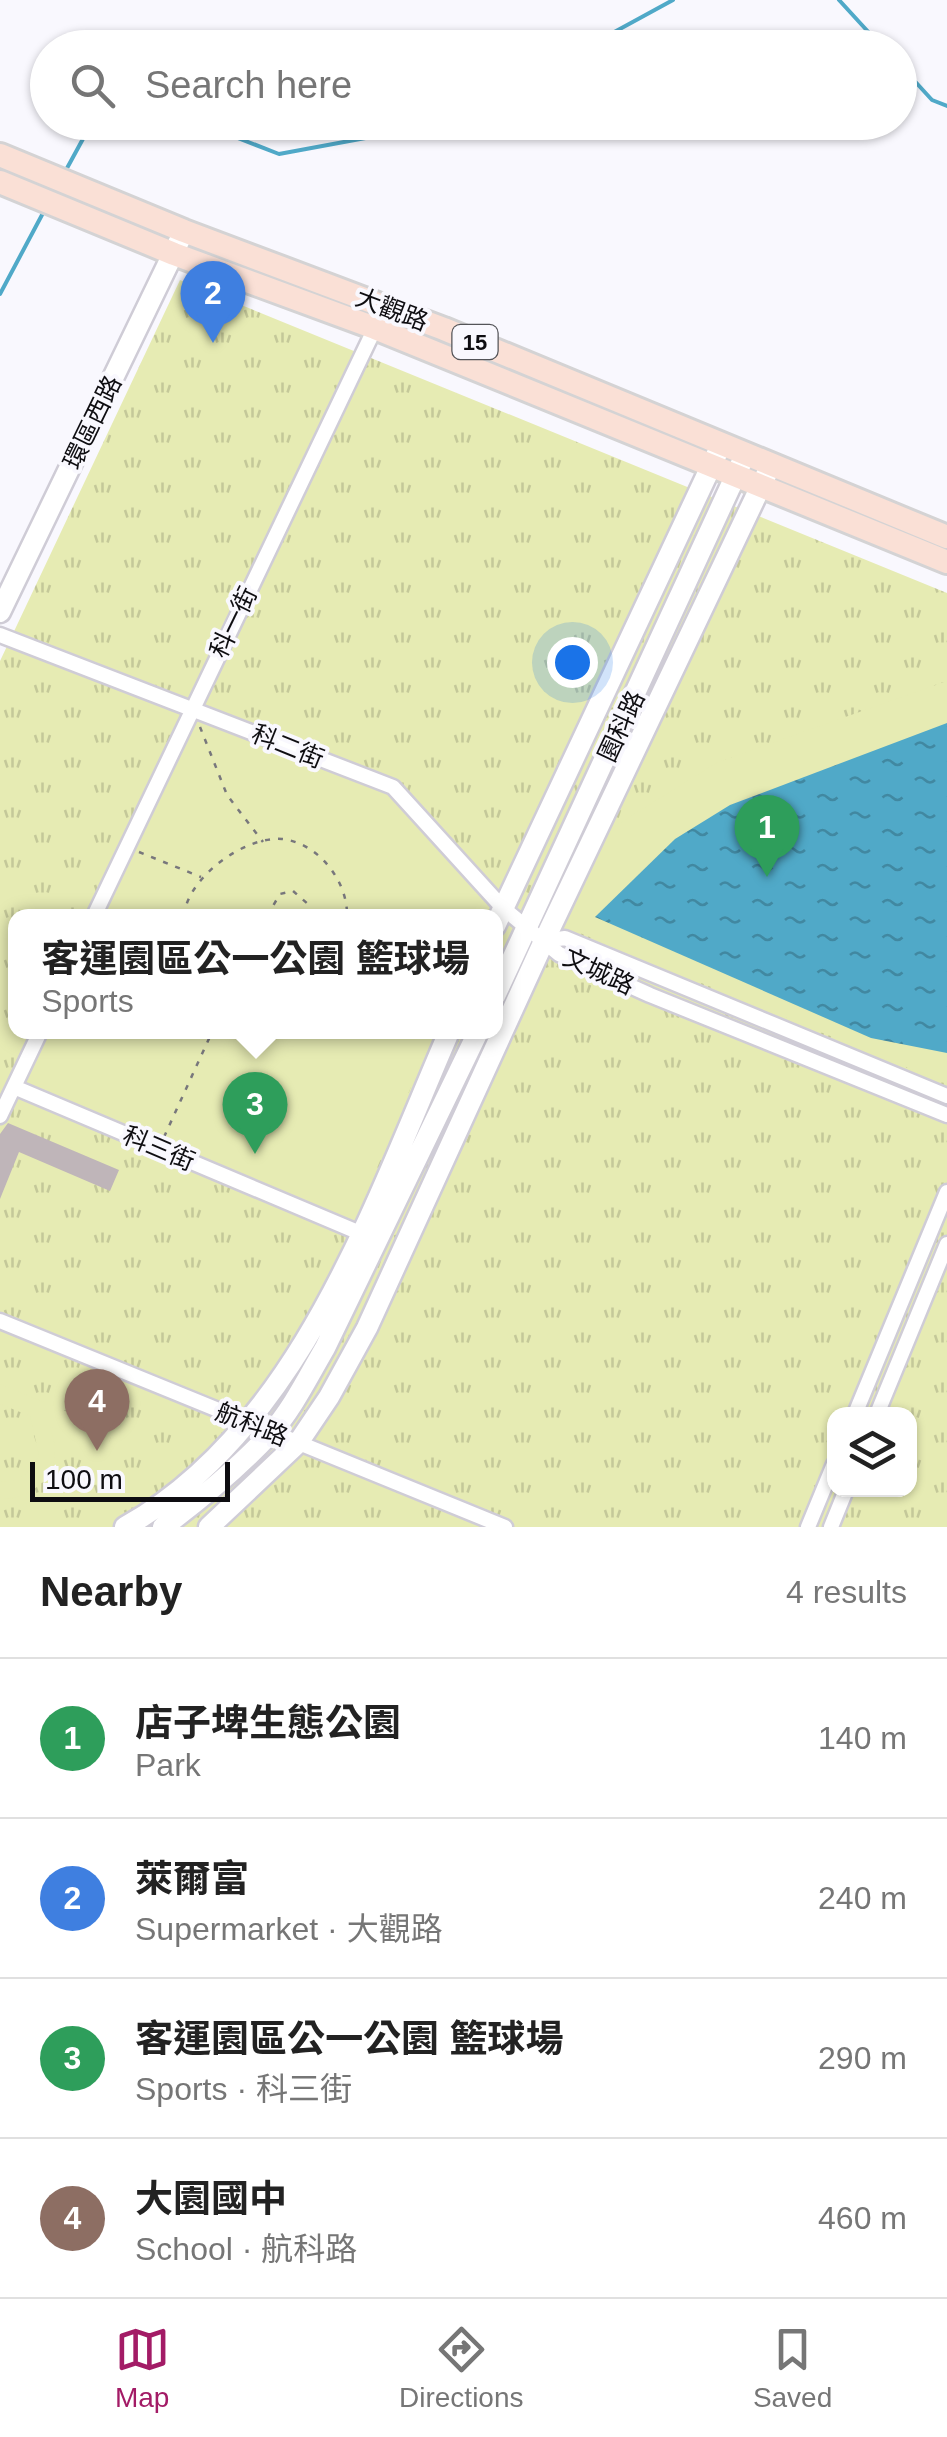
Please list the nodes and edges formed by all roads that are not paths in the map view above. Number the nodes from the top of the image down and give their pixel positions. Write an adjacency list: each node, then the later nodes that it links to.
1 (0, 156): 3 (main road, 大觀路 / 15)
2 (0, 182): 4 (main road, 大觀路 / 15)
3 (184, 231): 4 (street, 環區西路); 6 (main road, 大觀路 / 15)
4 (174, 254): 5 (main road, 大觀路 / 15); 11 (street, 環區西路)
5 (375, 328): 6 (main road, 大觀路 / 15); 13 (street, 科一街)
6 (717, 455): 7 (main road, 大觀路 / 15); 16 (street)
7 (741, 465): 8 (main road, 大觀路 / 15); 18 (street, 園科路)
8 (766, 476): 9 (main road, 大觀路 / 15); 10 (main road, 大觀路 / 15); 18 (street)
9 (947, 537)
10 (947, 562)
11 (0, 612)
12 (0, 634): 13 (street, 科二街)
13 (192, 708): 14 (street, 科一街); 15 (street, 科二街)
14 (97, 909)
15 (492, 909)
16 (503, 909)
17 (503, 919): 18 (street, 科二街)
18 (536, 935): 19 (street, 園科路); 20 (street); 26 (street, 文城路); 27 (street, 文城路)
19 (503, 984)
20 (503, 1012)
21 (37, 1039): 25 (street)
22 (447, 1039): 30 (street)
23 (475, 1039): 36 (street)
24 (491, 1039): 37 (street)
25 (14, 1087): 28 (street); 30 (street, 科三街)
26 (947, 1096)
27 (947, 1115)
28 (0, 1116)
29 (947, 1192): 33 (street)
30 (360, 1232): 35 (street)
31 (947, 1244): 34 (street)
32 (0, 1321): 35 (street, 航科路)
33 (858, 1407)
34 (880, 1407)
35 (250, 1423): 36 (street, 航科路); 40 (street)
36 (272, 1432): 37 (street, 航科路); 41 (street)
37 (298, 1443): 42 (street); 43 (street, 航科路)
38 (827, 1481): 44 (street)
39 (843, 1497): 45 (street)
40 (125, 1527)
41 (164, 1527)
42 (209, 1527)
43 (505, 1527)
44 (808, 1527)
45 (831, 1527)

